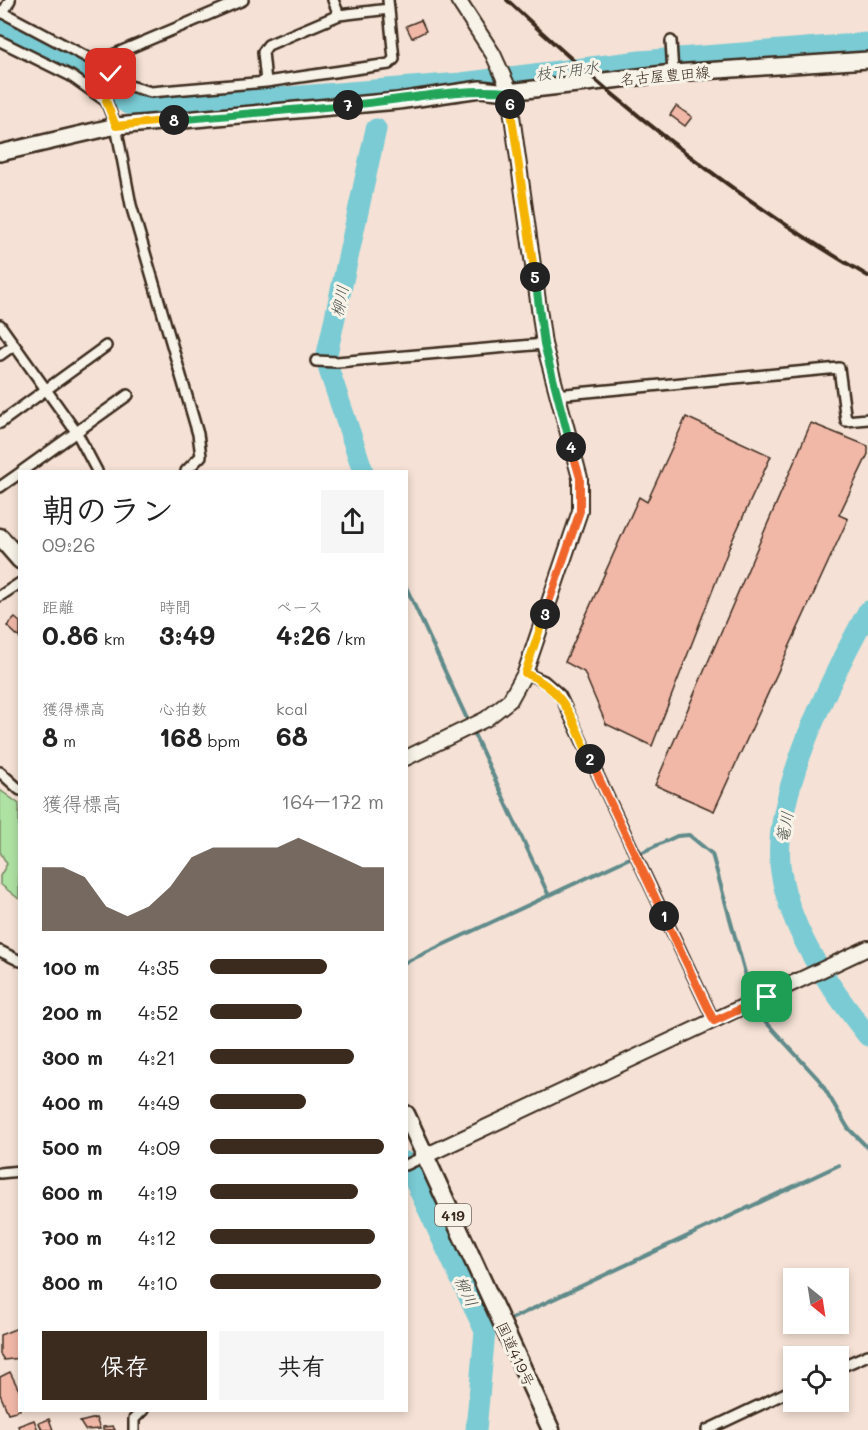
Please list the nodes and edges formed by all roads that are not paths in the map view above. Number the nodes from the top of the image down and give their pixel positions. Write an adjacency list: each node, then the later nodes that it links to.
1 (10, 0): 8 (street)
2 (214, 0): 7 (street)
3 (243, 0): 7 (street)
4 (333, 0): 9 (street)
5 (458, 0): 17 (street)
6 (389, 4): 9 (street); 16 (street)
7 (219, 10): 13 (street)
8 (2, 12): 13 (street)
9 (339, 15): 16 (street)
10 (0, 41): 18 (street)
11 (671, 45): 14 (street)
12 (868, 60): 14 (main road, 名古屋豊田線)
13 (96, 62): 15 (street)
14 (673, 70): 17 (main road, 名古屋豊田線)
15 (110, 79): 16 (street); 18 (street)
16 (266, 82)
17 (508, 89): 19 (main road, 名古屋豊田線); 22 (street)
18 (106, 99): 19 (street)
19 (116, 126): 20 (main road, 名古屋豊田線); 35 (street)
20 (0, 153)
21 (0, 325): 23 (street)
22 (544, 344): 26 (street); 29 (street)
23 (14, 345): 25 (street); 27 (street)
24 (106, 346): 27 (street)
25 (0, 355)
26 (316, 361)
27 (46, 389): 31 (street); 32 (street)
28 (128, 395): 32 (street)
29 (556, 395): 30 (street); 42 (street)
30 (868, 419)
31 (0, 423)
32 (76, 433): 33 (street); 34 (street)
33 (24, 470)
34 (96, 470)
35 (187, 470)
36 (18, 474): 37 (street)
37 (0, 487)
38 (0, 537): 39 (highway)
39 (18, 558)
40 (18, 584): 41 (street)
41 (0, 596)
42 (525, 673): 43 (street); 49 (street)
43 (408, 757)
44 (0, 772): 45 (street)
45 (18, 788)
46 (868, 948): 49 (street)
47 (0, 951): 48 (street)
48 (18, 960)
49 (714, 1021): 51 (street)
50 (408, 1120): 51 (highway, 国道419号 / 419)
51 (422, 1158): 52 (street); 60 (highway, 国道419号 / 419)
52 (408, 1164)
53 (18, 1171): 54 (street)
54 (0, 1173)
55 (868, 1354): 56 (street)
56 (849, 1363)
57 (783, 1394): 61 (street)
58 (140, 1412): 59 (street)
59 (134, 1430)
60 (551, 1430)
61 (707, 1430)

